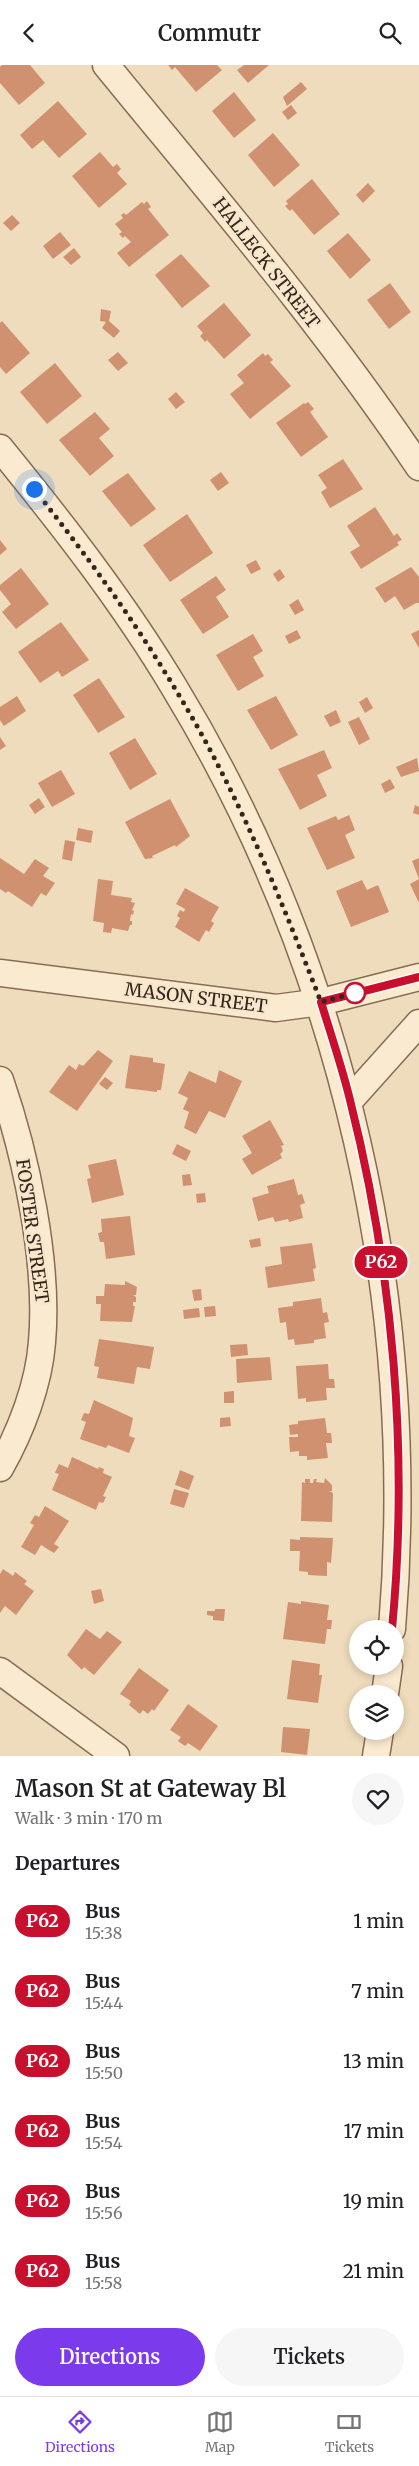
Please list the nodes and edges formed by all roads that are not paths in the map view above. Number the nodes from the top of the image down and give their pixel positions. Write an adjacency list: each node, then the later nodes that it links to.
1 (106, 65): 3 (street, HALLECK STREET)
2 (0, 448): 6 (street)
3 (419, 467)
4 (0, 973): 6 (street, MASON STREET)
5 (419, 977): 6 (street, MASON STREET)
6 (321, 1002): 9 (street)
7 (419, 1023): 9 (street)
8 (0, 1080): 10 (street, FOSTER STREET)
9 (350, 1100): 11 (street)
10 (0, 1467)
11 (392, 1620)
12 (0, 1671): 14 (street)
13 (379, 1740): 15 (street)
14 (116, 1756)
15 (376, 1756)

